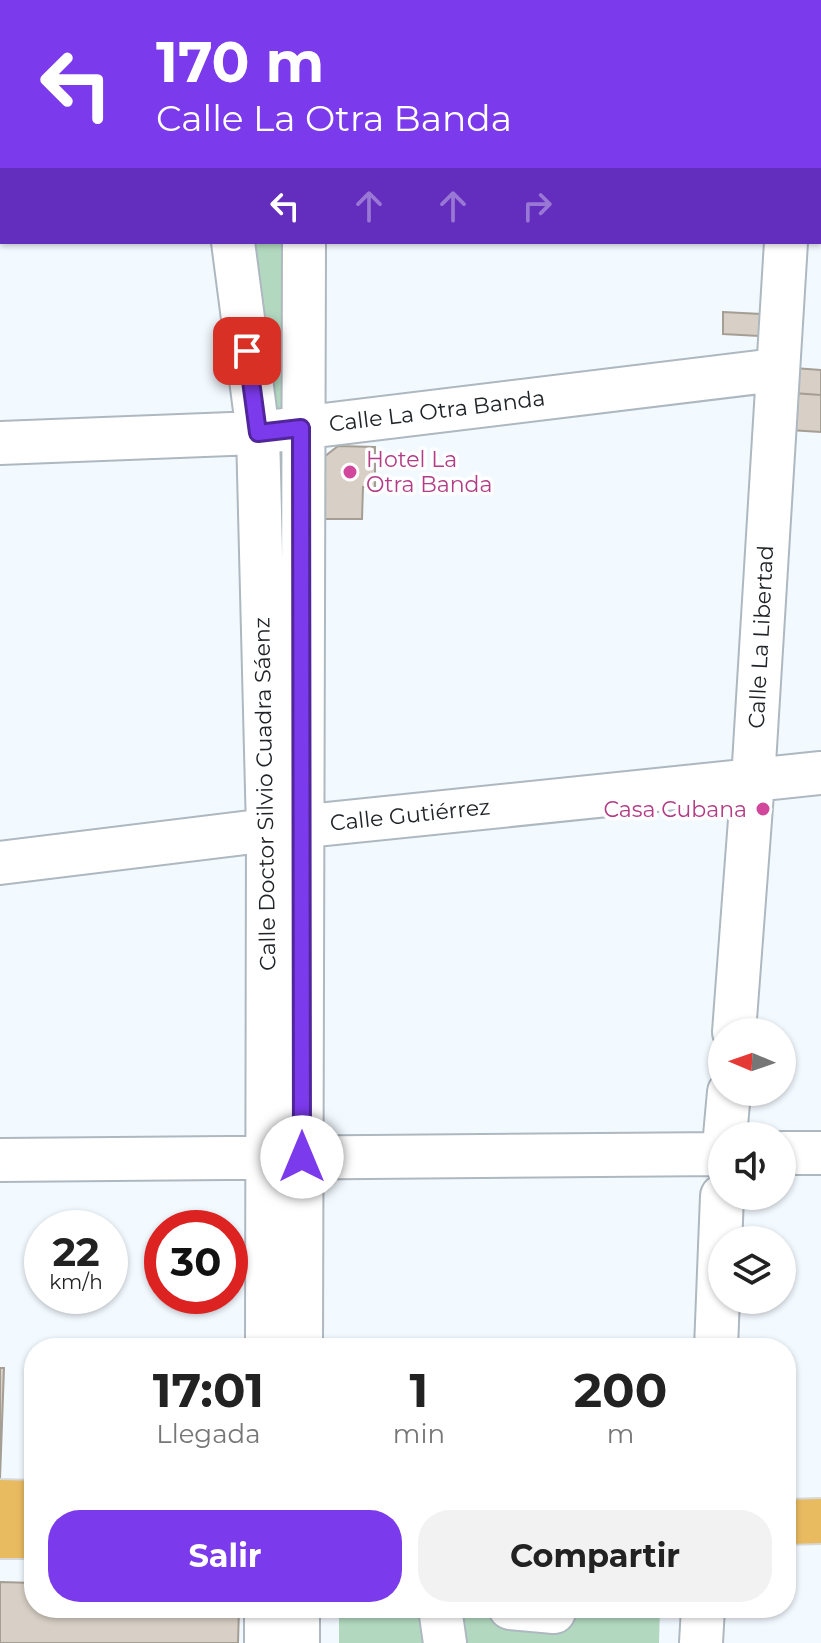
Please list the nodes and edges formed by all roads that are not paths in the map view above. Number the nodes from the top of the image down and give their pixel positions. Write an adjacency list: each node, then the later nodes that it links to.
1 (233, 244): 6 (street, Calle Doctor Silvio Cuadra Sáenz)
2 (304, 244): 5 (street, Calle Doctor Silvio Cuadra Sáenz)
3 (786, 244): 4 (street, Calle La Libertad)
4 (776, 370): 5 (street, Calle La Otra Banda); 9 (street, Calle La Libertad)
5 (301, 428): 6 (street, Calle La Otra Banda); 10 (street, Calle Doctor Silvio Cuadra Sáenz)
6 (258, 433): 7 (street, Calle La Otra Banda); 10 (street, Calle Doctor Silvio Cuadra Sáenz)
7 (0, 443)
8 (821, 773): 9 (street, Calle Gutiérrez)
9 (753, 780): 10 (street, Calle Gutiérrez); 12 (street, Calle La Libertad)
10 (284, 828): 11 (street, Calle Gutiérrez); 16 (street, Calle Doctor Silvio Cuadra Sáenz)
11 (0, 863)
12 (735, 1018)
13 (796, 1153): 14 (street)
14 (821, 1153)
15 (708, 1154): 16 (street)
16 (285, 1157): 17 (street); 19 (street, Calle Doctor Silvio Cuadra Sáenz); 20 (street, Calle Doctor Silvio Cuadra Sáenz)
17 (0, 1160)
18 (721, 1210): 21 (street)
19 (268, 1338)
20 (300, 1338)
21 (716, 1338)
22 (0, 1502): 23 (highway)
23 (24, 1503)
24 (821, 1521): 25 (highway)
25 (796, 1522)
26 (0, 1536): 27 (highway)
27 (24, 1536)
28 (266, 1618): 32 (street)
29 (298, 1618): 33 (street)
30 (441, 1618): 34 (street)
31 (702, 1618): 35 (street)
32 (266, 1643)
33 (298, 1643)
34 (445, 1643)
35 (701, 1643)

